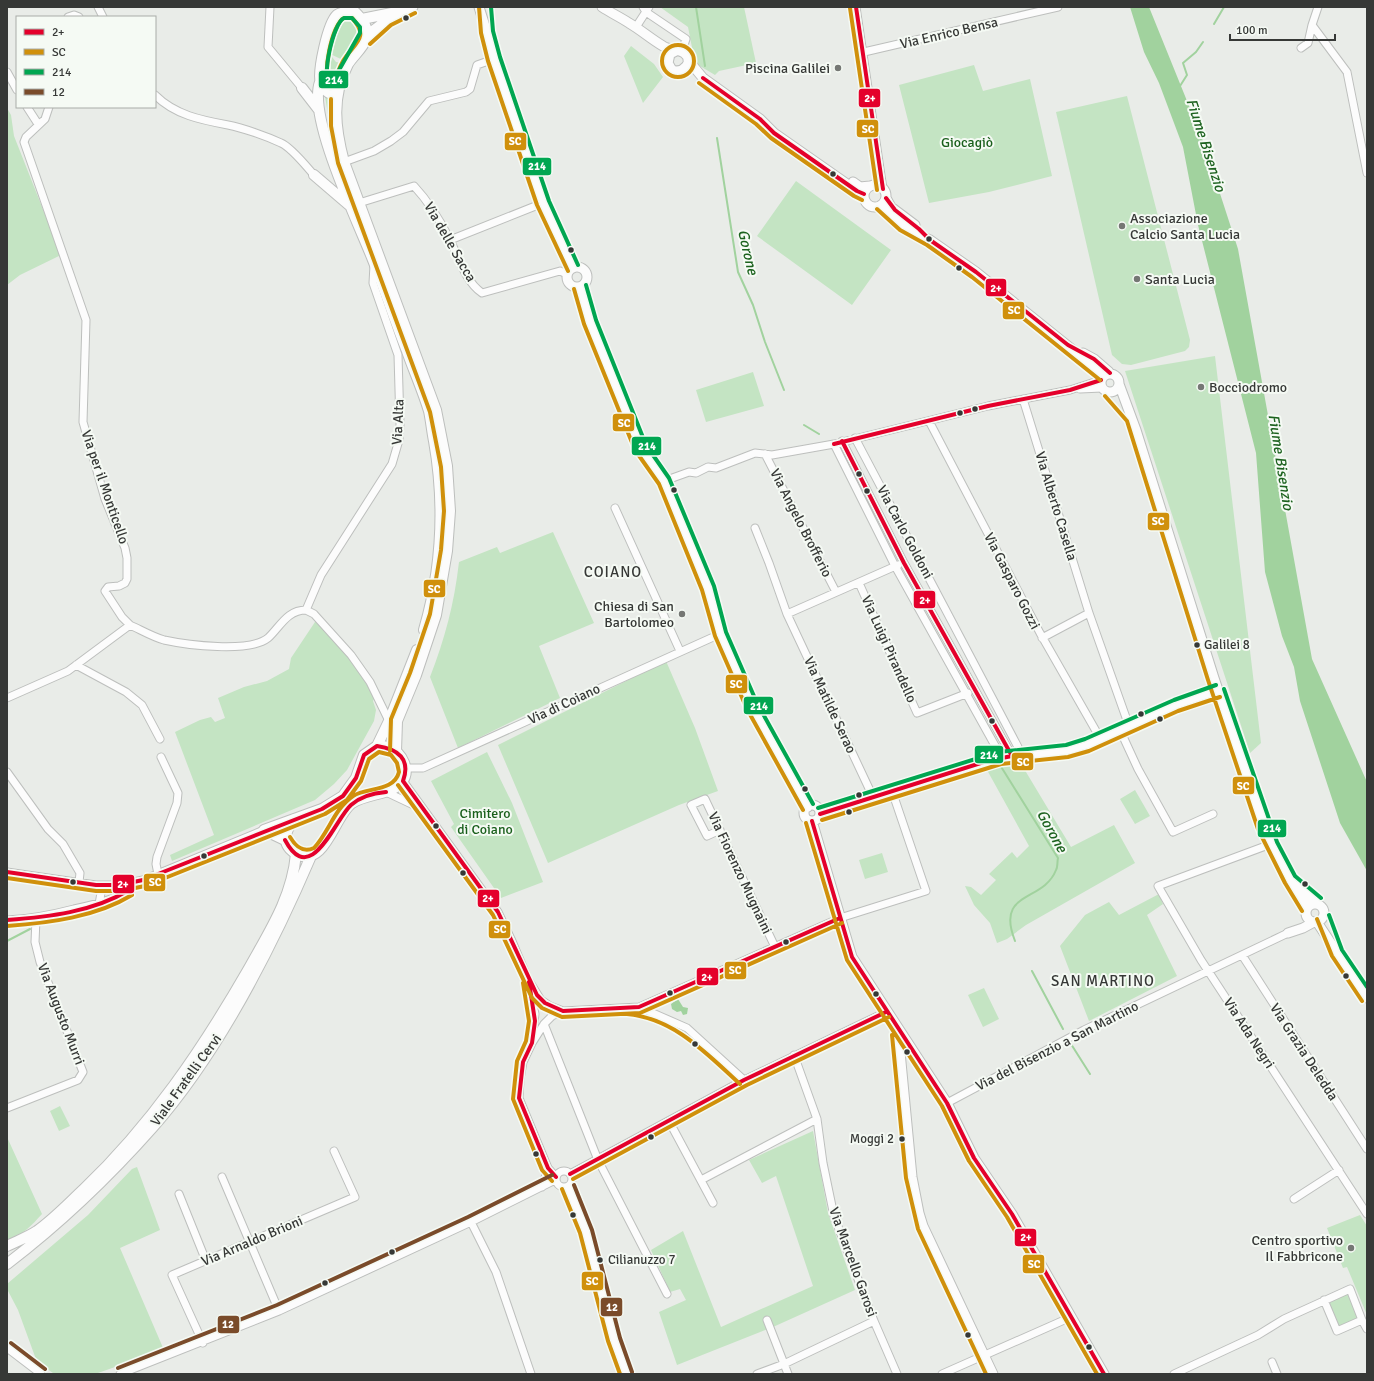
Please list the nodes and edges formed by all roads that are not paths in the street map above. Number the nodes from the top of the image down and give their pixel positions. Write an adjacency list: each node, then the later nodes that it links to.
1 (98, 7): 14 (street)
2 (270, 7): 26 (street)
3 (413, 7): 12 (street)
4 (478, 7): 17 (street)
5 (485, 7): 17 (street)
6 (602, 7): 16 (street)
7 (856, 7): 21 (street)
8 (1058, 7): 21 (street, Via Enrico Bensa)
9 (1318, 7): 15 (street)
10 (646, 9): 16 (street); 20 (street)
11 (339, 11): 13 (main road); 27 (main road)
12 (400, 11): 13 (main road); 18 (main road)
13 (357, 13): 18 (main road)
14 (102, 16)
15 (1312, 25): 19 (street); 36 (street)
16 (636, 27): 20 (street)
17 (487, 32): 22 (street)
18 (366, 40): 28 (main road)
19 (1301, 48)
20 (679, 51): 23 (street); 23 (street)
21 (864, 52): 38 (street)
22 (494, 60): 35 (street); 39 (street)
23 (688, 60): 38 (street)
24 (7, 72): 25 (street)
25 (16, 88)
26 (302, 88): 27 (main road); 32 (main road)
27 (319, 88): 28 (main road); 32 (main road)
28 (333, 91): 35 (main road)
29 (156, 96): 37 (street)
30 (28, 108): 33 (street)
31 (49, 108): 33 (street)
32 (320, 111): 34 (main road)
33 (38, 124): 64 (street, Via per il Monticello)
34 (332, 162): 37 (main road); 40 (main road)
35 (344, 162): 40 (main road)
36 (1367, 173)
37 (314, 175): 40 (main road)
38 (878, 191): 45 (street)
39 (543, 202): 41 (street); 43 (street)
40 (355, 205): 41 (street, Via delle Sacca); 42 (main road); 79 (main road)
41 (450, 240): 43 (street, Via delle Sacca)
42 (374, 261): 61 (street, Via Alta); 73 (main road)
43 (570, 271): 44 (street); 44 (street)
44 (580, 287): 54 (street)
45 (1105, 382): 46 (street); 46 (street); 47 (street); 48 (street)
46 (1119, 384): 48 (street)
47 (1023, 399): 49 (street); 62 (street, Via Alberto Casella)
48 (1132, 418): 70 (street)
49 (929, 421): 50 (street); 66 (street, Via Gasparo Gozzi)
50 (855, 438): 51 (street); 80 (street, Via Carlo Goldoni)
51 (842, 441): 52 (street); 57 (street, Via Carlo Goldoni)
52 (834, 444): 53 (street); 58 (street, Via Carlo Goldoni)
53 (765, 454): 54 (street); 60 (street, Via Angelo Brofferio)
54 (664, 481): 65 (street)
55 (615, 508): 67 (street)
56 (755, 528): 63 (street, Via Matilde Serao)
57 (904, 563): 58 (street, Via Carlo Goldoni); 69 (street, Via Carlo Goldoni)
58 (895, 566): 59 (street); 71 (street, Via Carlo Goldoni)
59 (859, 583): 60 (street); 71 (street, Via Luigi Pirandello)
60 (836, 592): 63 (street)
61 (306, 610): 64 (street); 73 (street)
62 (1089, 613): 66 (street); 74 (street, Via Alberto Casella)
63 (787, 614): 89 (street, Via Matilde Serao)
64 (130, 625): 68 (street)
65 (720, 634): 67 (street, Via di Coiano); 90 (street)
66 (1042, 638): 76 (street, Via Gasparo Gozzi)
67 (680, 651): 84 (street, Via di Coiano)
68 (76, 666): 72 (street); 77 (street)
69 (974, 690): 71 (street); 81 (street, Via Carlo Goldoni)
70 (1218, 691): 74 (street); 99 (street)
71 (965, 694): 83 (street, Via Carlo Goldoni)
72 (7, 698)
73 (389, 722): 78 (main road)
74 (1129, 726): 75 (street)
75 (1120, 730): 76 (street); 93 (street)
76 (1100, 738): 80 (street)
77 (160, 739)
78 (377, 746): 79 (main road); 94 (main road)
79 (396, 751): 84 (main road)
80 (1020, 755): 81 (street)
81 (1012, 756): 83 (street)
82 (161, 757): 103 (street)
83 (1000, 758): 87 (street)
84 (406, 768): 86 (main road)
85 (7, 772): 106 (street)
86 (403, 781): 88 (main road, Viale Fratelli Cervi); 91 (street)
87 (892, 791): 89 (street); 111 (street)
88 (386, 792): 91 (street); 101 (main road, Viale Fratelli Cervi)
89 (873, 797): 92 (street)
90 (808, 807): 92 (street); 95 (street)
91 (424, 810): 118 (street)
92 (820, 814): 95 (street)
93 (1213, 814)
94 (294, 819): 96 (main road); 98 (main road)
95 (812, 821): 111 (street)
96 (264, 830): 98 (main road); 103 (street)
97 (720, 830): 97 (street, Via Fiorenzo Mugnaini); 115 (street, Via Fiorenzo Mugnaini)
98 (285, 840): 100 (main road)
99 (1272, 844): 105 (street); 117 (street)
100 (296, 854): 101 (main road); 151 (main road, Viale Fratelli Cervi)
101 (311, 856): 153 (main road, Viale Fratelli Cervi)
102 (7, 872): 106 (street)
103 (158, 874): 104 (street)
104 (143, 880): 107 (street); 109 (street)
105 (1290, 880): 108 (street); 110 (street)
106 (79, 882): 107 (street)
107 (96, 885): 109 (street)
108 (1316, 903): 110 (street); 110 (street)
109 (99, 904): 112 (street)
110 (1313, 917): 114 (street); 119 (street)
111 (840, 918): 115 (street); 122 (street)
112 (36, 919): 113 (street); 131 (street, Via Augusto Murri)
113 (7, 920)
114 (1288, 933): 116 (street)
115 (775, 947): 120 (street)
116 (1242, 955): 117 (street); 134 (street, Via Grazia Deledda)
117 (1208, 971): 130 (street, Via del Bisenzio a San Martino); 138 (street, Via Ada Negri)
118 (528, 978): 121 (street); 125 (street)
119 (1367, 998)
120 (639, 1007): 121 (street); 129 (street)
121 (563, 1011): 123 (street)
122 (886, 1012): 124 (street); 126 (street)
123 (544, 1024): 125 (street); 136 (street)
124 (898, 1029): 127 (street); 128 (street)
125 (532, 1043): 137 (street)
126 (794, 1055): 129 (street); 132 (street, Via Marcello Garosi)
127 (915, 1056): 128 (street); 130 (street)
128 (901, 1064): 164 (street)
129 (744, 1080): 133 (street)
130 (947, 1103): 157 (street)
131 (7, 1108)
132 (817, 1119): 142 (street); 160 (street, Via Marcello Garosi)
133 (669, 1121): 136 (street); 142 (street)
134 (1367, 1149)
135 (334, 1151): 150 (street, Via Arnaldo Brioni)
136 (598, 1160): 139 (street); 154 (street)
137 (548, 1168): 141 (street); 143 (street)
138 (1339, 1170): 146 (street); 148 (street, Via Ada Negri)
139 (570, 1174): 141 (street); 144 (street)
140 (222, 1177): 150 (street)
141 (556, 1178): 143 (street); 144 (street)
142 (701, 1180): 147 (street)
143 (542, 1187): 149 (street)
144 (565, 1187): 170 (street)
145 (179, 1194): 152 (street)
146 (1294, 1199)
147 (713, 1203)
148 (1367, 1214)
149 (471, 1222): 156 (street); 169 (street)
150 (249, 1243): 152 (street, Via Arnaldo Brioni); 156 (street)
151 (7, 1246)
152 (206, 1261): 162 (street, Via Arnaldo Brioni)
153 (7, 1264)
154 (667, 1294)
155 (1324, 1300): 159 (street); 159 (street); 177 (street)
156 (279, 1311): 162 (street)
157 (1071, 1317): 164 (street); 176 (street)
158 (768, 1320): 166 (street)
159 (1362, 1320): 161 (street)
160 (874, 1321): 166 (street); 173 (street, Via Marcello Garosi)
161 (1367, 1329)
162 (203, 1343): 168 (street)
163 (7, 1348): 167 (street)
164 (984, 1356): 174 (street); 175 (street)
165 (1272, 1362): 178 (street)
166 (784, 1364): 171 (street); 172 (street)
167 (41, 1374)
168 (120, 1374)
169 (531, 1374)
170 (626, 1374)
171 (757, 1374)
172 (788, 1374)
173 (898, 1374)
174 (942, 1374)
175 (993, 1374)
176 (1104, 1374)
177 (1174, 1374)
178 (1277, 1374)

